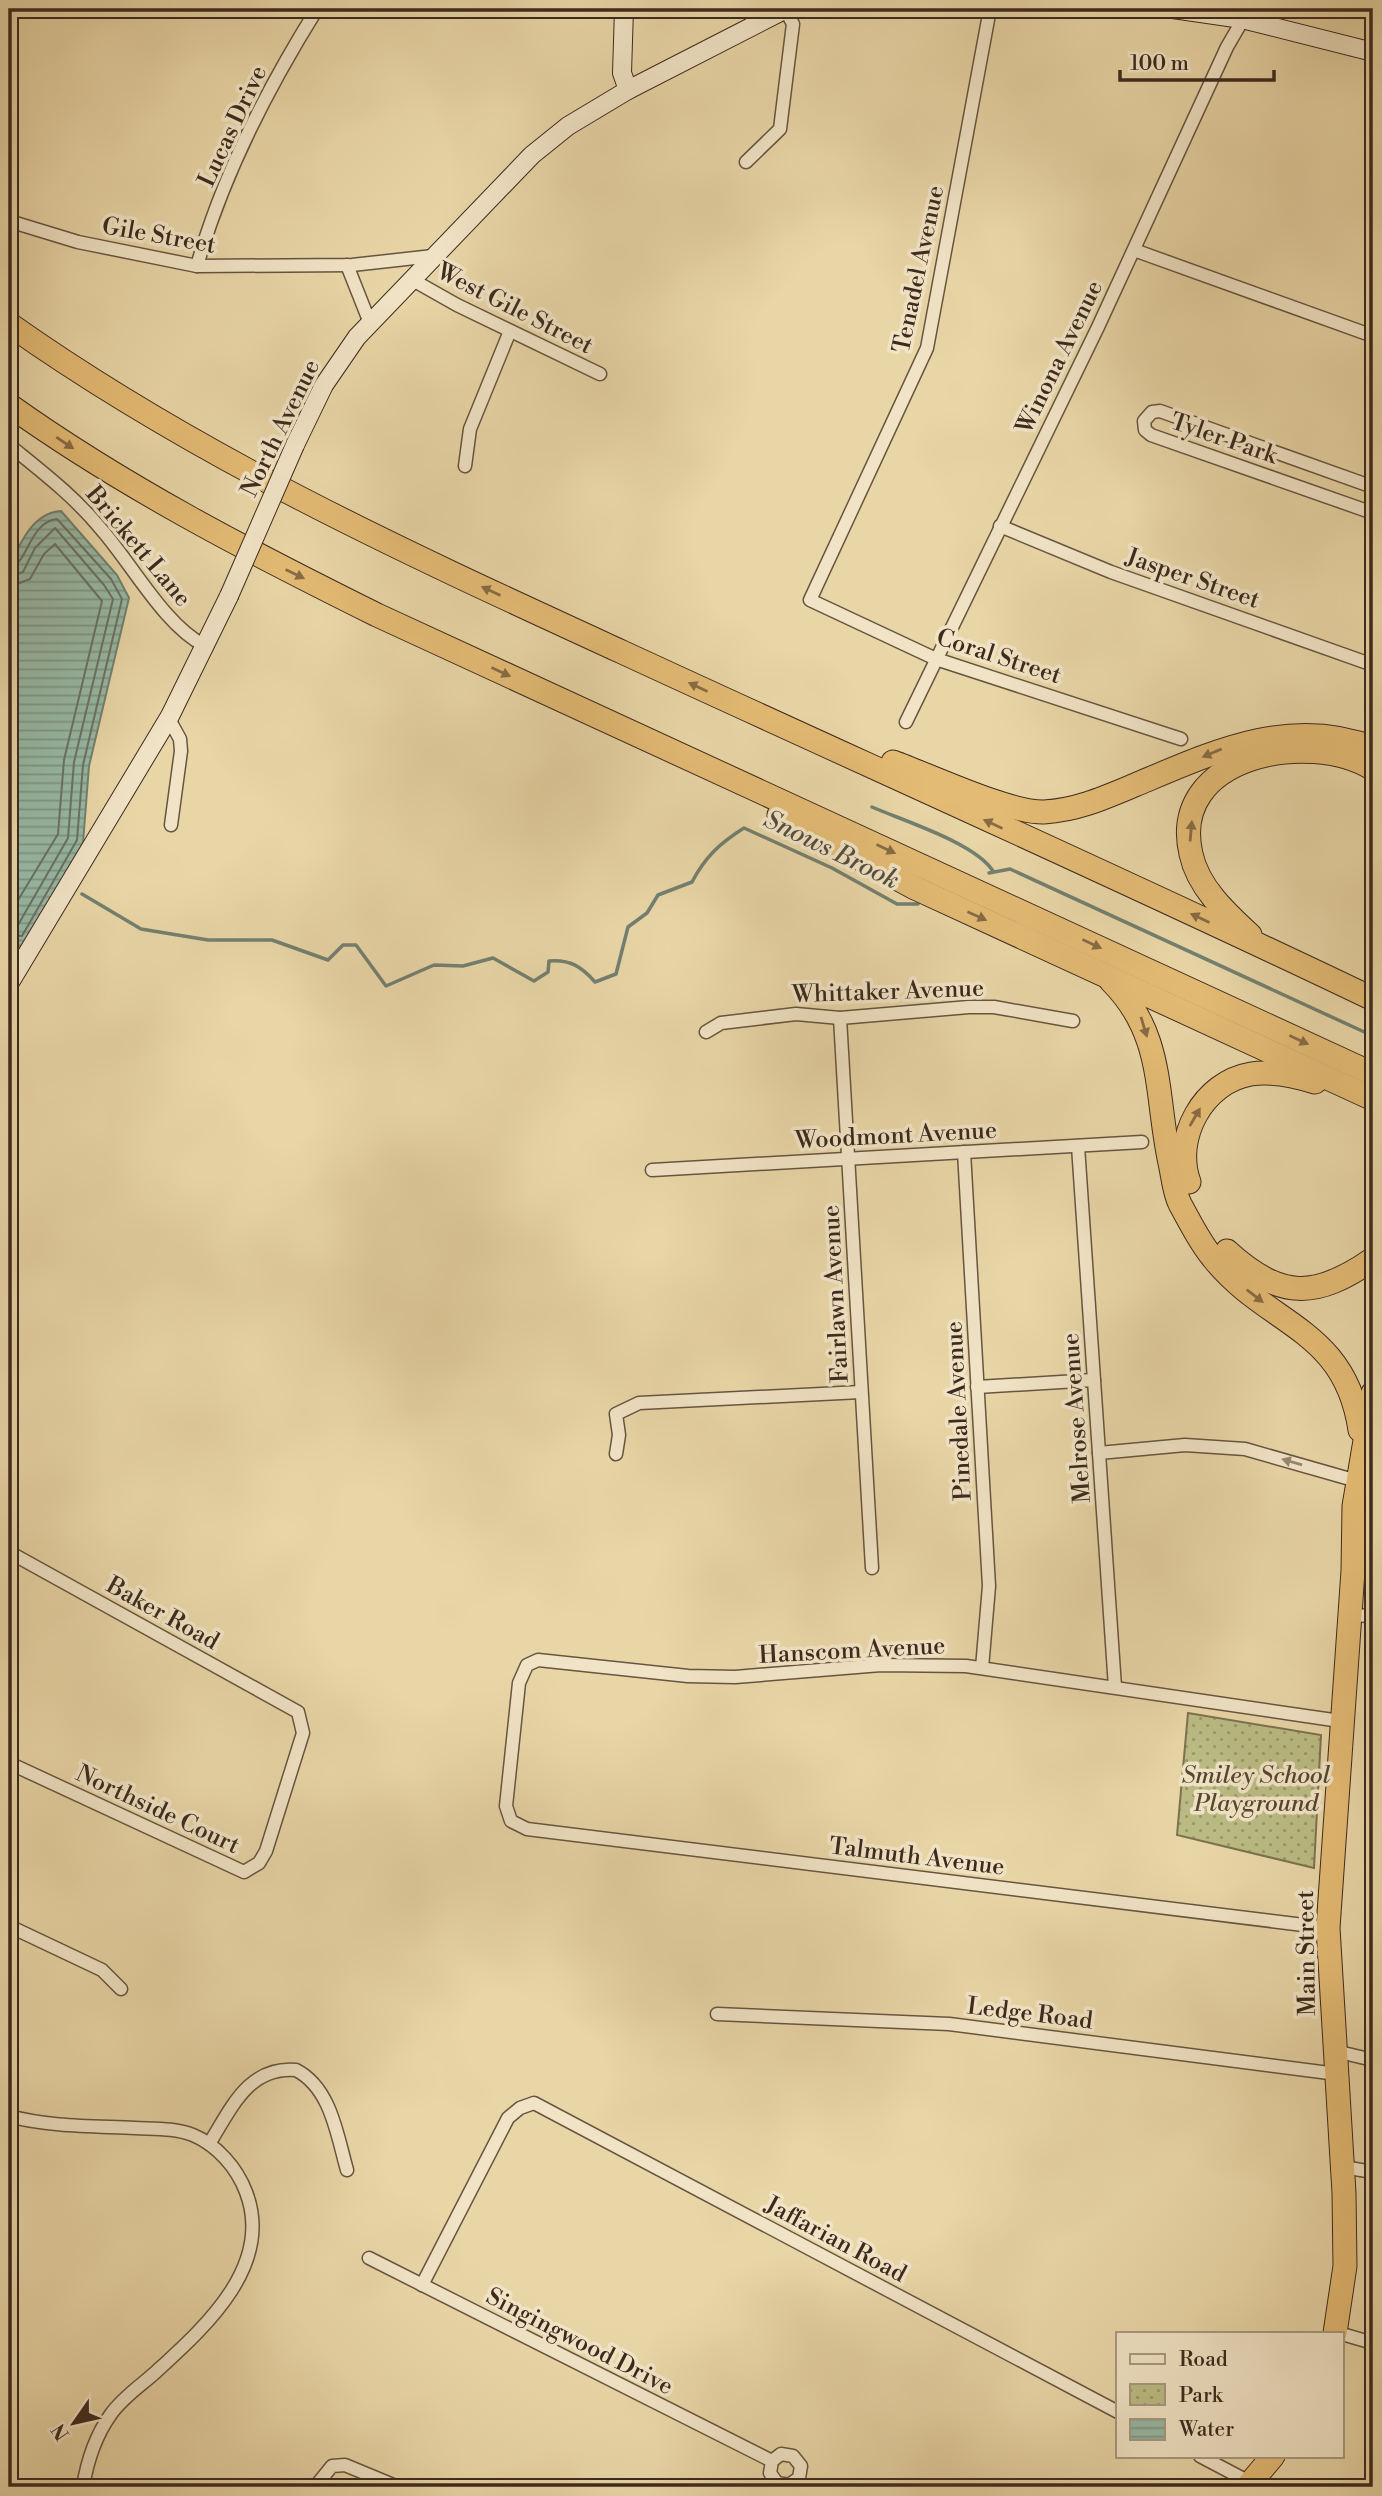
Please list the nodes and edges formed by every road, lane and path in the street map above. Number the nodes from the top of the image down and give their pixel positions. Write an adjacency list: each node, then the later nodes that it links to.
1 (317, 9): 15 (street, Lucas Drive)
2 (624, 9): 9 (main road)
3 (785, 9): 7 (main road, North Avenue); 10 (street)
4 (990, 9): 28 (street, Tenadel Avenue)
5 (1173, 9): 6 (main road)
6 (1245, 14): 8 (main road); 12 (street, Winona Avenue)
7 (752, 17): 9 (main road, North Avenue)
8 (1373, 52)
9 (628, 90): 13 (main road, North Avenue)
10 (746, 162)
11 (9, 221): 15 (street, Gile Street)
12 (1134, 250): 20 (street); 27 (street, Winona Avenue)
13 (433, 256): 14 (street, Gile Street); 16 (main road, North Avenue)
14 (347, 265): 15 (street, Gile Street); 17 (street)
15 (197, 266)
16 (411, 279): 17 (main road, North Avenue); 19 (street, West Gile Street)
17 (370, 323): 29 (main road, North Avenue, bridge)
18 (9, 324): 32 (highway, one-way to 18)
19 (510, 331): 21 (street, West Gile Street); 24 (street)
20 (1373, 336)
21 (600, 374)
22 (9, 405): 35 (highway, one-way to 35)
23 (9, 444): 29 (street, Brickett Lane)
24 (465, 466)
25 (1373, 487): 26 (street, Tyler Park)
26 (1373, 513)
27 (1000, 526): 30 (street, Winona Avenue); 31 (street, Jasper Street)
28 (810, 600): 30 (street, Coral Street)
29 (205, 646): 33 (main road, North Avenue)
30 (936, 659): 34 (street, Winona Avenue); 36 (street, Coral Street)
31 (1373, 665)
32 (732, 703): 37 (highway, one-way to 32); 40 (highway, one-way to 32)
33 (169, 719): 39 (street); 42 (main road, North Avenue)
34 (906, 722)
35 (646, 738): 41 (highway, one-way to 41); 47 (highway, one-way to 47)
36 (1181, 739)
37 (1373, 748)
38 (1373, 769): 40 (highway, one-way to 38)
39 (171, 825)
40 (1262, 946): 43 (highway)
41 (1104, 973): 48 (highway); 59 (highway, one-way to 59)
42 (9, 984)
43 (1373, 999)
44 (840, 1018): 45 (street, Whittaker Avenue); 46 (street, Whittaker Avenue); 52 (street, Fairlawn Avenue)
45 (1073, 1021)
46 (706, 1032)
47 (1373, 1074)
48 (1370, 1098): 54 (highway, one-way to 48)
49 (1142, 1142): 50 (street, Woodmont Avenue)
50 (1078, 1146): 51 (street, Woodmont Avenue); 55 (street, Melrose Avenue)
51 (964, 1152): 52 (street, Woodmont Avenue); 56 (street, Pinedale Avenue)
52 (848, 1158): 53 (street, Woodmont Avenue); 57 (street, Fairlawn Avenue)
53 (652, 1170)
54 (1373, 1259)
55 (1094, 1380): 56 (street); 60 (street, Melrose Avenue)
56 (977, 1387): 69 (street, Pinedale Avenue)
57 (862, 1392): 61 (street); 65 (street, Fairlawn Avenue)
58 (1373, 1393): 59 (highway, Main Street)
59 (1362, 1449): 62 (highway, Main Street)
60 (1099, 1453): 62 (street, one-way to 60); 70 (street, Melrose Avenue)
61 (616, 1454)
62 (1365, 1484): 63 (highway, Main Street); 66 (highway, Main Street)
63 (1370, 1520): 66 (highway, Main Street)
64 (9, 1552): 71 (street, Baker Road)
65 (872, 1568)
66 (1353, 1571): 67 (highway, Main Street)
67 (1348, 1615): 68 (street); 72 (highway, Main Street)
68 (1373, 1616)
69 (982, 1668): 70 (street, Hanscom Avenue); 74 (street, Hanscom Avenue)
70 (1115, 1688): 72 (street, Hanscom Avenue)
71 (298, 1712): 73 (street, Northside Court)
72 (1340, 1721): 76 (highway, Main Street)
73 (9, 1763)
74 (508, 1815): 76 (street, Talmuth Avenue)
75 (9, 1926): 77 (street)
76 (1328, 1928): 80 (highway, Main Street)
77 (121, 1989)
78 (717, 2014): 80 (street, Ledge Road)
79 (1373, 2060): 80 (street, Ledge Road)
80 (1336, 2062): 83 (highway, Main Street)
81 (9, 2116): 82 (street)
82 (209, 2144): 84 (street); 96 (street)
83 (1343, 2167): 85 (street); 88 (highway, Main Street)
84 (347, 2169)
85 (1373, 2172)
86 (369, 2258): 87 (street, Singingwood Drive)
87 (422, 2285): 91 (street, Jaffarian Road); 94 (street, Singingwood Drive)
88 (1338, 2332)
89 (1344, 2335): 90 (street)
90 (1373, 2343)
91 (1116, 2411)
92 (1203, 2458): 95 (street)
93 (1272, 2458): 95 (highway)
94 (772, 2462)
95 (1252, 2486)
96 (83, 2487)
97 (315, 2487): 98 (street)
98 (398, 2487)

